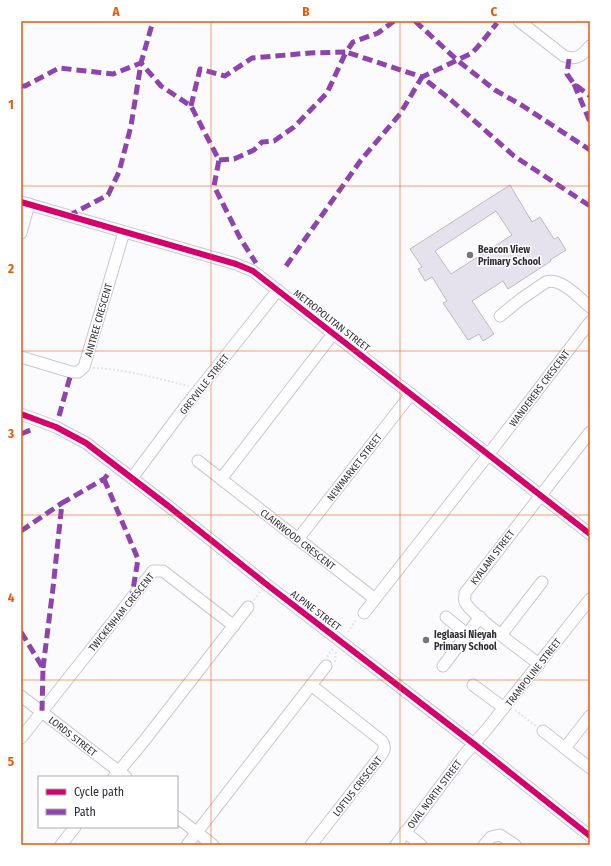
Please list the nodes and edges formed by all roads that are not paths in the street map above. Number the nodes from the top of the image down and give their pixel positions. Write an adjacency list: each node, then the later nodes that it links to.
1 (519, 21): 2 (street)
2 (590, 46)
3 (25, 203): 4 (street, METROPOLITAN STREET); 5 (street)
4 (124, 232): 6 (street, METROPOLITAN STREET); 11 (street, AINTREE CRESCENT)
5 (21, 233)
6 (278, 290): 10 (street, METROPOLITAN STREET); 17 (street, GREYVILLE STREET)
7 (590, 307): 8 (street)
8 (500, 316)
9 (590, 322): 15 (street, WANDERERS CRESCENT)
10 (333, 334): 12 (street, METROPOLITAN STREET); 18 (street)
11 (21, 358)
12 (411, 394): 15 (street, METROPOLITAN STREET); 21 (street, NEWMARKET STREET)
13 (21, 414): 17 (street, ALPINE STREET)
14 (590, 432): 19 (street)
15 (488, 455): 19 (street, METROPOLITAN STREET); 23 (street)
16 (198, 461): 18 (street, CLAIRWOOD CRESCENT)
17 (132, 478): 43 (street, ALPINE STREET)
18 (220, 479): 21 (street, CLAIRWOOD CRESCENT)
19 (540, 495): 20 (street, METROPOLITAN STREET); 28 (street, KYALAMI STREET)
20 (590, 534)
21 (298, 540): 23 (street, CLAIRWOOD CRESCENT)
22 (542, 582): 31 (street)
23 (375, 599): 26 (street)
24 (590, 599): 32 (street, TRAMPOLINE STREET)
25 (248, 607): 29 (street)
26 (360, 616)
27 (446, 617): 30 (street)
28 (480, 617): 30 (street); 31 (street, KYALAMI STREET)
29 (234, 626): 39 (street, TWICKENHAM CRESCENT); 46 (street)
30 (467, 634): 34 (street)
31 (501, 635): 32 (street, KYALAMI STREET)
32 (539, 664): 38 (street, TRAMPOLINE STREET)
33 (326, 666): 35 (street)
34 (443, 666)
35 (311, 685): 49 (street); 55 (street, LOFTUS CRESCENT)
36 (473, 685): 38 (street)
37 (21, 696): 39 (street, LORDS STREET)
38 (510, 709): 43 (street, TRAMPOLINE STREET)
39 (42, 712): 42 (street); 46 (street, LORDS STREET)
40 (590, 716): 44 (street)
41 (542, 730): 44 (street)
42 (21, 738)
43 (474, 744): 50 (street, OVAL NORTH STREET); 51 (street, ALPINE STREET)
44 (565, 748): 45 (street)
45 (590, 768)
46 (120, 775)
47 (178, 818): 49 (street)
48 (74, 828): 52 (street)
49 (197, 832): 53 (street); 54 (street)
50 (405, 832): 56 (street, OVAL NORTH STREET); 57 (street)
51 (590, 836)
52 (61, 845)
53 (187, 845)
54 (213, 845)
55 (311, 845)
56 (396, 845)
57 (421, 845)
58 (484, 845): 59 (street)
59 (515, 845)

